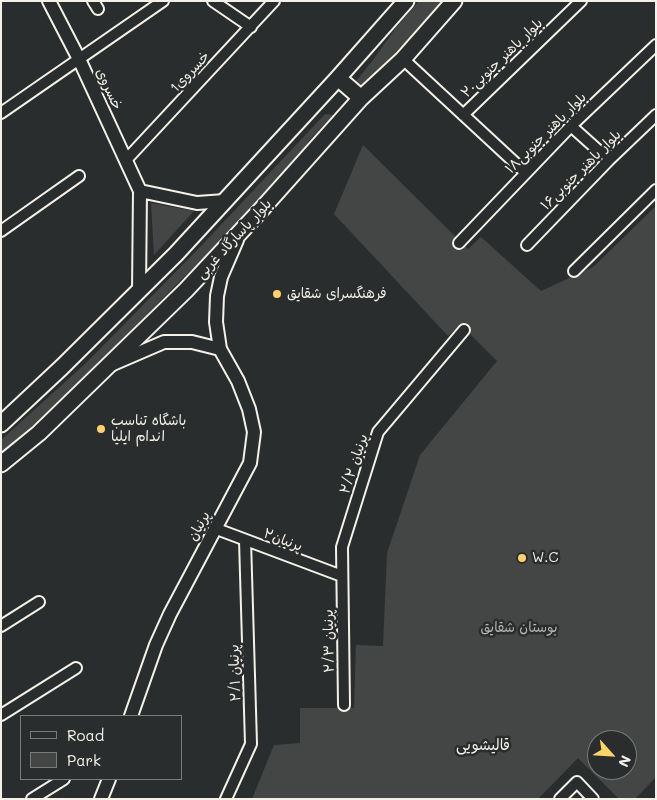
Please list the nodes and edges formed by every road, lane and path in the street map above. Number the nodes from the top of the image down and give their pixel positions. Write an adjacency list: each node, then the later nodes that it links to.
1 (49, 1): 10 (street, خسروى)
2 (162, 1): 10 (street)
3 (274, 1): 8 (street, خسروى1)
4 (406, 1): 12 (main road)
5 (454, 1): 11 (main road, بلوار پاسارگاد غربی)
6 (581, 1): 15 (street, بلوار باهنر جنوبی۲۰)
7 (216, 2): 8 (street)
8 (251, 27): 18 (street, خسروى1)
9 (656, 45): 17 (street, ۱۸بلوار باهنر جنوبی)
10 (79, 59): 14 (street); 18 (street, خسروى)
11 (403, 59): 13 (main road, بلوار پاسارگاد غربی); 15 (street)
12 (338, 78): 13 (main road); 24 (main road)
13 (361, 98): 25 (main road, بلوار پاسارگاد غربی)
14 (1, 113)
15 (463, 115): 20 (street)
16 (656, 115): 19 (street, بلوار باهنر جنوبی۱۶)
17 (571, 126): 19 (street); 20 (street, ۱۸بلوار باهنر جنوبی)
18 (126, 160): 23 (street, خسروى)
19 (609, 160): 28 (street, بلوار باهنر جنوبی۱۶)
20 (526, 173): 27 (street, ۱۸بلوار باهنر جنوبی)
21 (79, 176): 26 (street)
22 (656, 190): 29 (street)
23 (140, 191): 24 (street); 30 (street)
24 (225, 201): 30 (main road)
25 (242, 230): 32 (street); 33 (main road, بلوار پاسارگاد غربی)
26 (1, 231)
27 (459, 243)
28 (527, 245)
29 (574, 271)
30 (140, 290): 34 (main road)
31 (464, 330): 38 (street, پرنیان ۲/۲)
32 (220, 349): 33 (street); 36 (street, پرنیان)
33 (108, 366): 35 (main road, بلوار پاسارگاد غربی)
34 (1, 424)
35 (1, 464)
36 (214, 528): 37 (street, پرنیان۲); 44 (street, پرنیان)
37 (245, 540): 38 (street, پرنیان۲); 49 (street, پرنیان ۲/۱)
38 (342, 576): 42 (street, پرنیان ۲/۳)
39 (39, 602): 40 (street)
40 (1, 626)
41 (76, 668): 43 (street)
42 (344, 705)
43 (1, 715)
44 (132, 715)
45 (62, 780): 47 (street)
46 (109, 780): 48 (street)
47 (32, 799)
48 (101, 799)
49 (226, 799)
50 (560, 799): 51 (street)
51 (593, 799)

